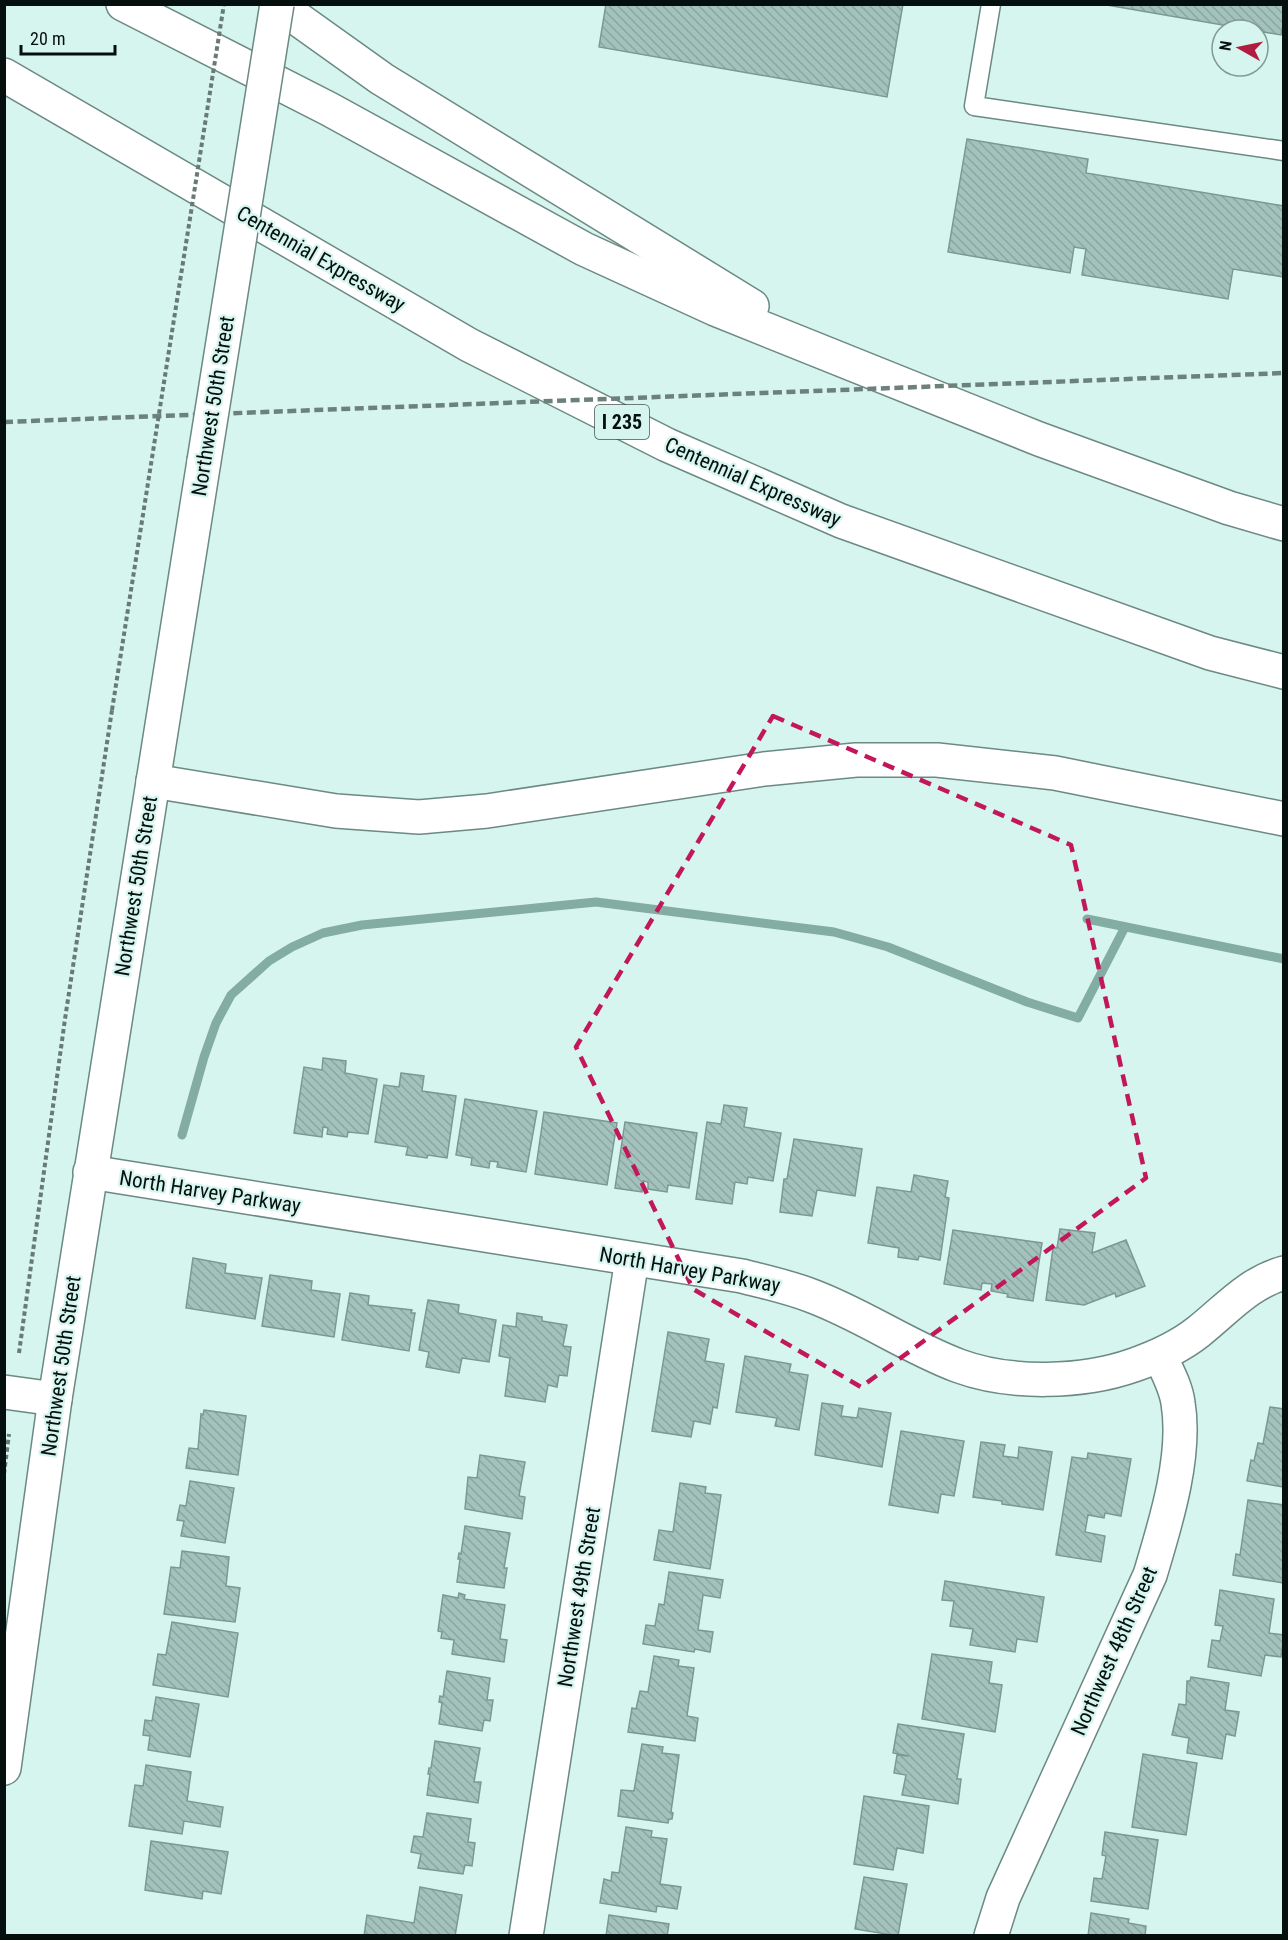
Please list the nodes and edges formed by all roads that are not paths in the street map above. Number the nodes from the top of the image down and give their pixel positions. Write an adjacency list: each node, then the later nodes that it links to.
1 (123, 4): 6 (main road)
2 (277, 4): 6 (main road); 9 (main road, Northwest 50th Street, bridge)
3 (991, 4): 5 (lane)
4 (4, 75): 8 (main road, Centennial Expressway / I 235)
5 (1284, 151)
6 (838, 358): 7 (main road)
7 (1284, 524)
8 (1284, 672)
9 (153, 781): 10 (main road); 11 (main road, Northwest 50th Street)
10 (1284, 819)
11 (90, 1172): 12 (main road, North Harvey Parkway); 16 (main road, Northwest 50th Street)
12 (632, 1258): 14 (main road, North Harvey Parkway); 18 (main road, Northwest 49th Street)
13 (1284, 1273): 14 (main road, North Harvey Parkway)
14 (1160, 1356): 19 (main road, Northwest 48th Street)
15 (4, 1392): 16 (main road)
16 (55, 1399): 17 (main road, Northwest 50th Street)
17 (4, 1768)
18 (525, 1935)
19 (991, 1935)

